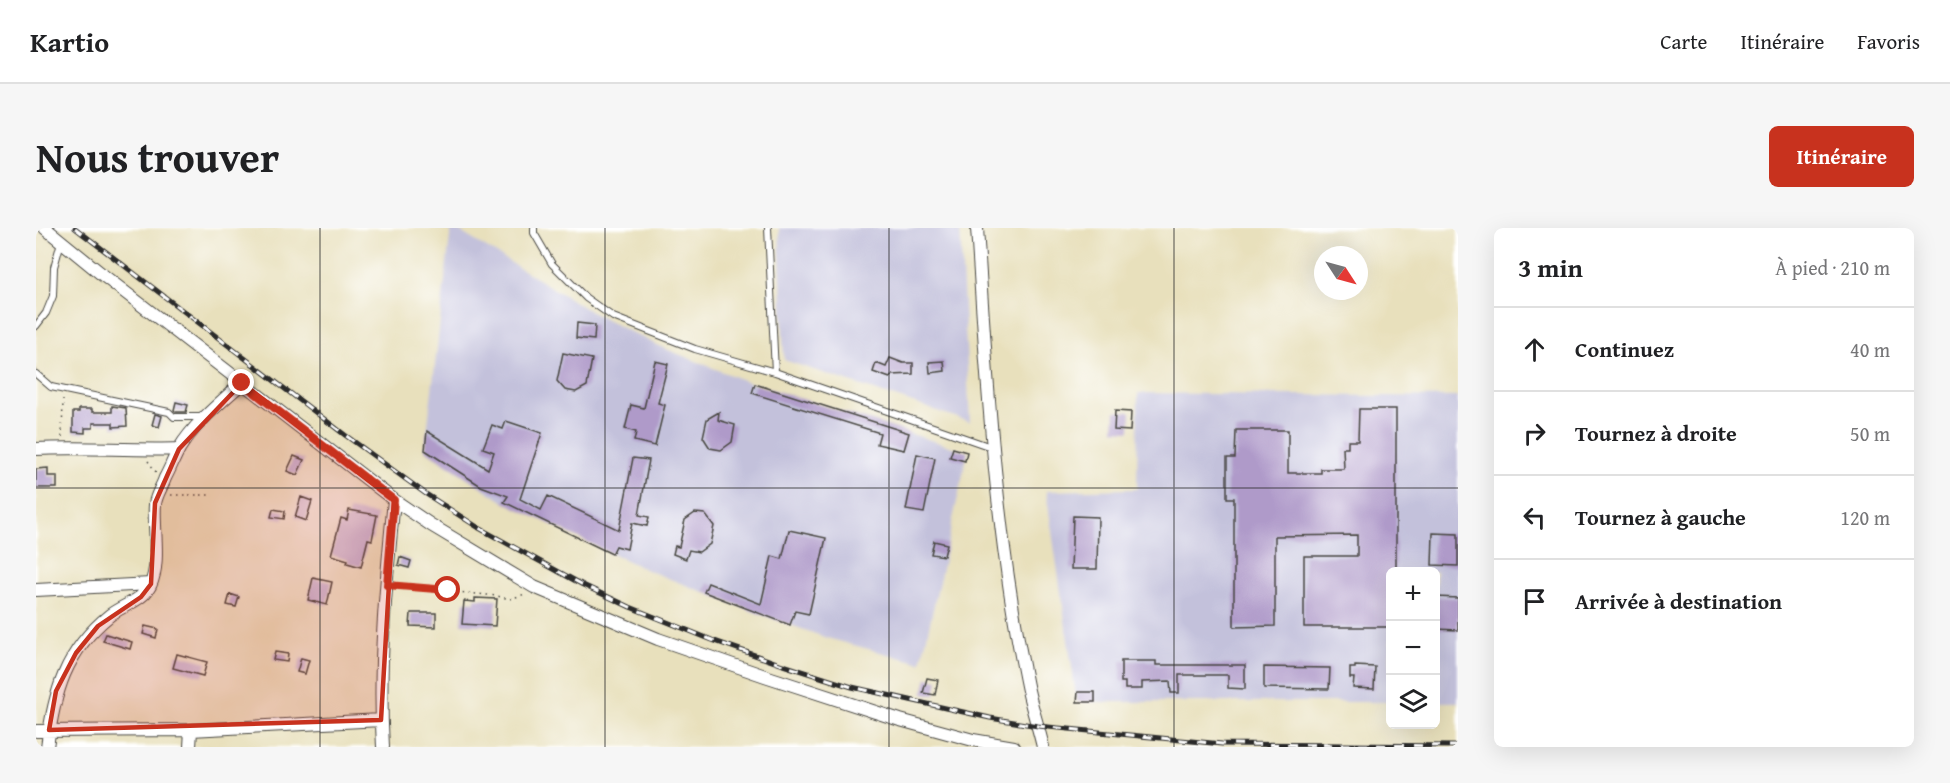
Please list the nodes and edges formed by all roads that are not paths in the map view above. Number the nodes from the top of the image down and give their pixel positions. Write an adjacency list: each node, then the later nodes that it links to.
1 (45, 228): 5 (street)
2 (534, 228): 7 (lane)
3 (768, 228): 7 (lane)
4 (976, 228): 11 (street)
5 (62, 242): 6 (lane); 9 (street)
6 (36, 326)
7 (775, 372): 11 (lane)
8 (36, 374): 10 (lane)
9 (242, 383): 10 (street); 14 (street)
10 (206, 417): 12 (street)
11 (991, 447): 24 (street)
12 (179, 449): 13 (street); 15 (street)
13 (36, 450)
14 (394, 500): 17 (street); 23 (street)
15 (151, 584): 16 (street); 18 (street)
16 (36, 590)
17 (381, 720): 19 (street); 22 (street)
18 (42, 730): 19 (street); 20 (street)
19 (191, 730): 21 (street)
20 (47, 747)
21 (190, 747)
22 (383, 747)
23 (1014, 747)
24 (1044, 747)

